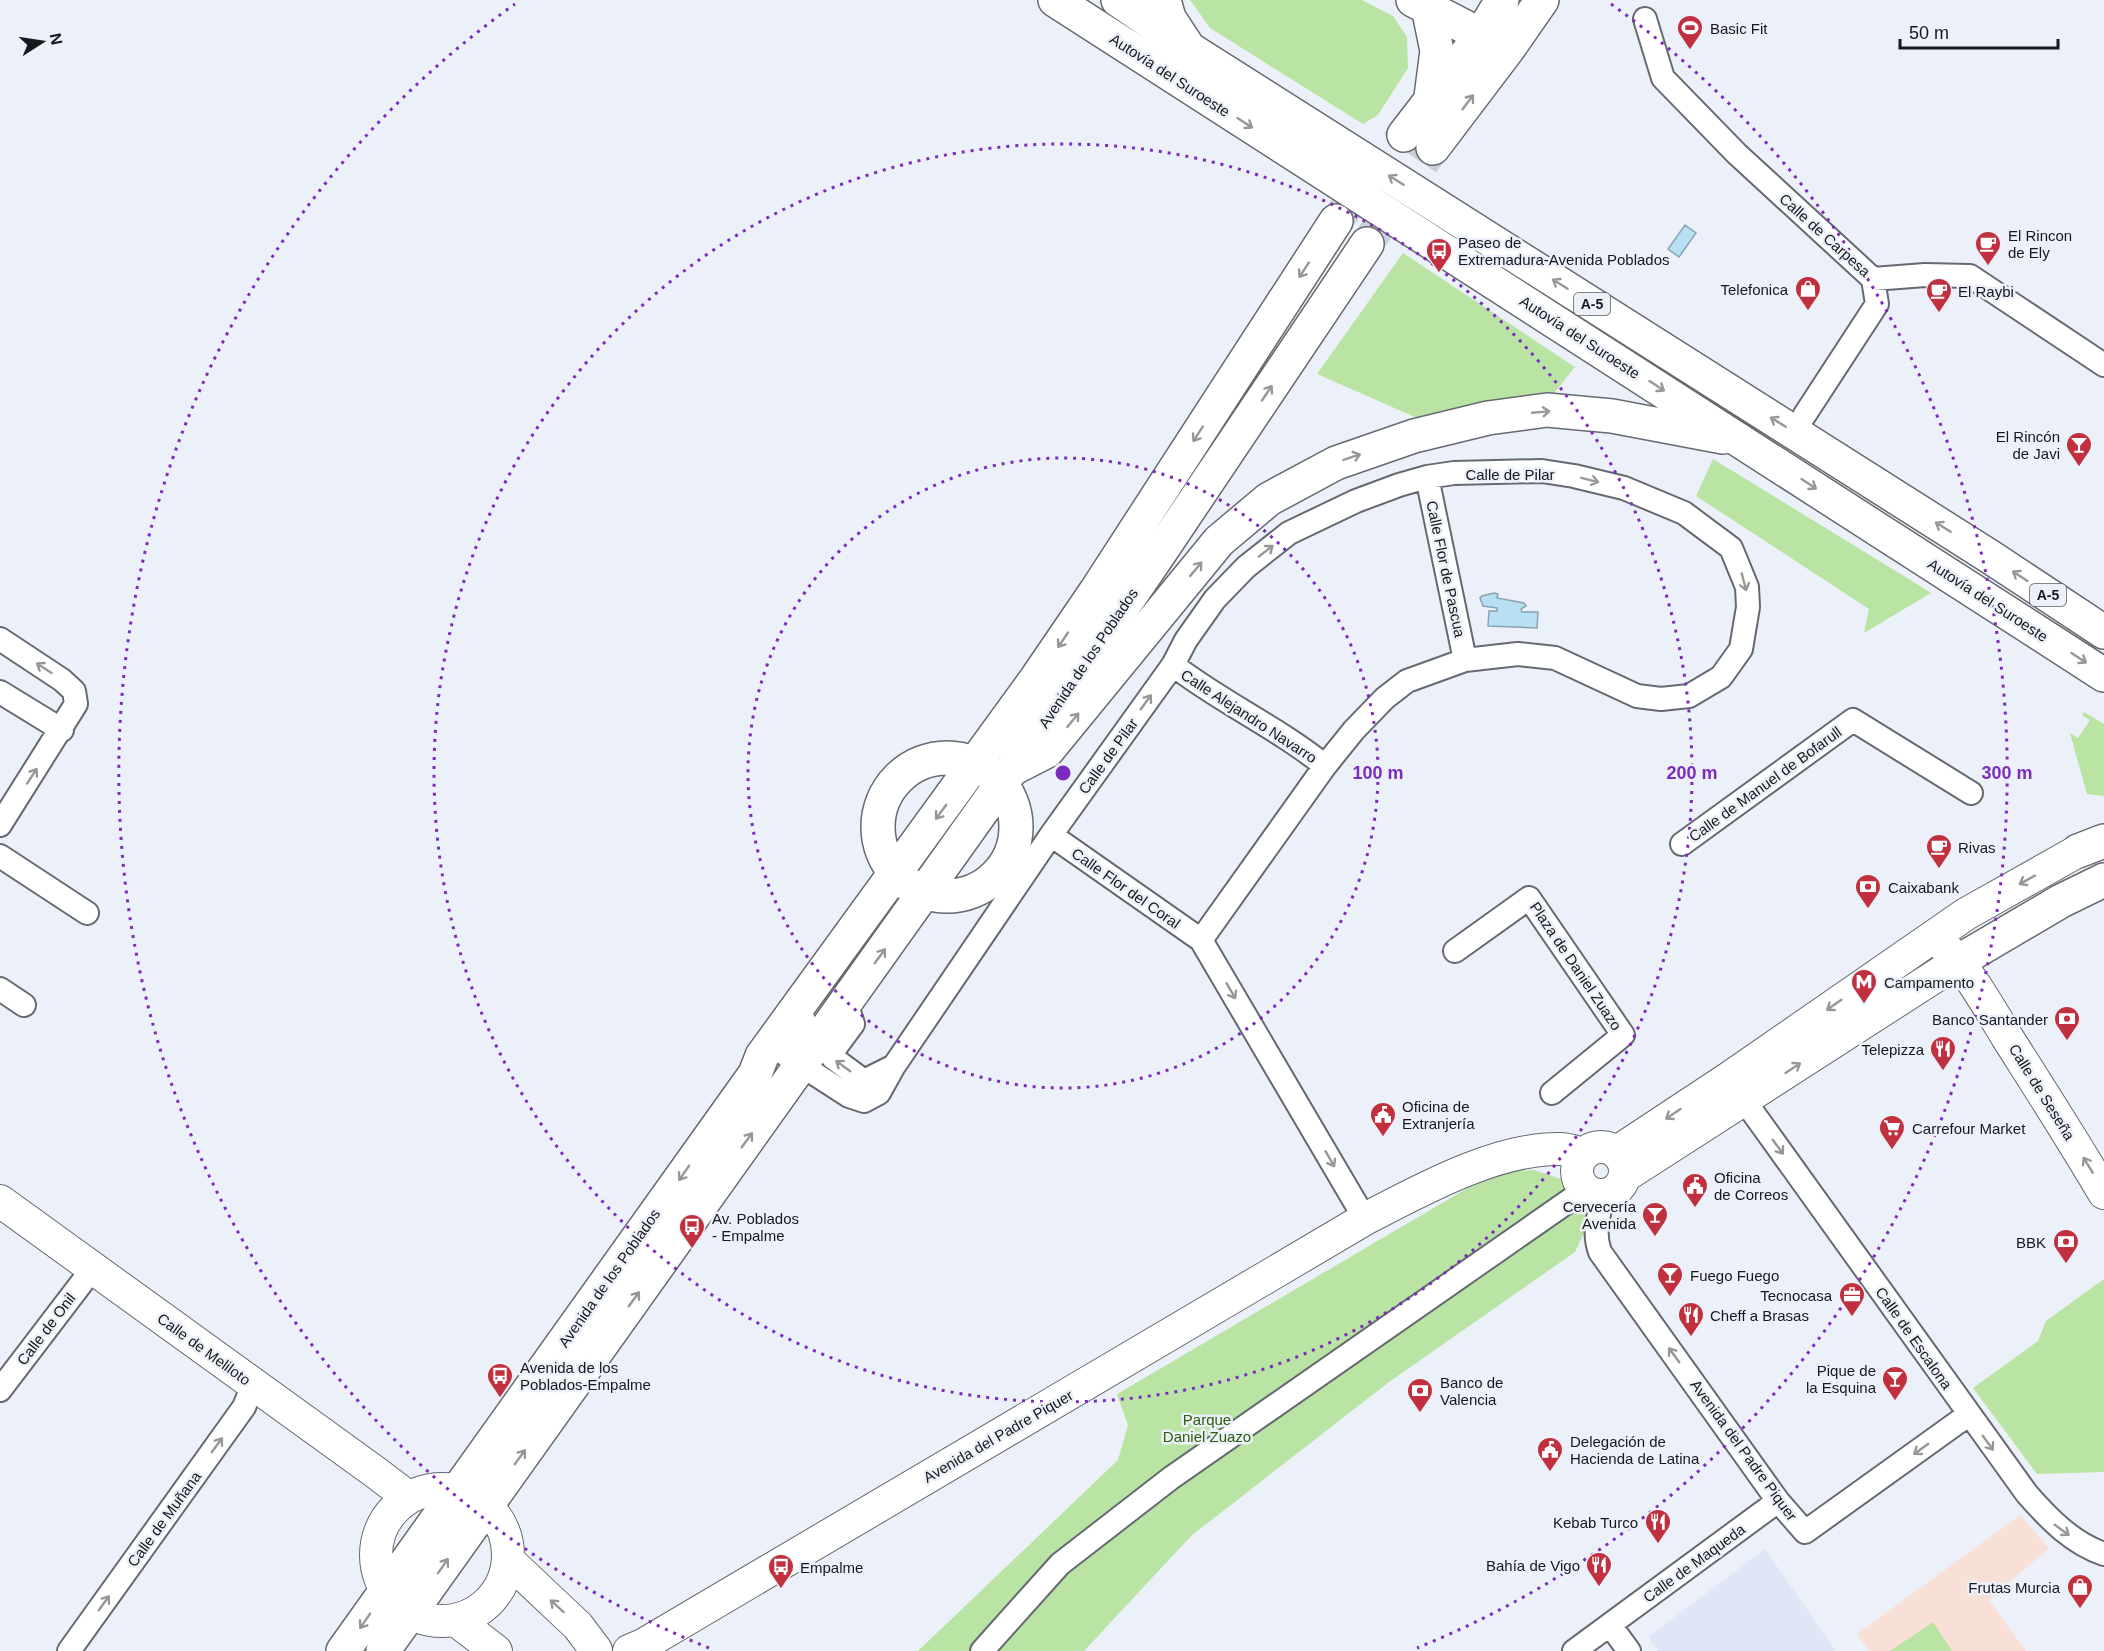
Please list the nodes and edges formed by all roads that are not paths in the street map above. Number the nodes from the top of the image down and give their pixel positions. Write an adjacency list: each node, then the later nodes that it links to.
1 (1055, 0): 15 (main road, Autovía del Suroeste / A-5, one-way to 15)
2 (1118, 0): 8 (main road, A-5)
3 (1164, 0): 8 (main road)
4 (1542, 0): 7 (main road)
5 (1432, 2): 7 (main road); 9 (main road)
6 (1645, 19): 12 (street, Calle de Carpesa)
7 (1498, 30): 9 (main road); 9 (main road, one-way to 7)
8 (1191, 50): 17 (main road, A-5, one-way to 8)
9 (1431, 99)
10 (1336, 221): 24 (main road, Avenida de los Poblados, one-way to 24)
11 (1366, 244): 26 (main road, Avenida de los Poblados, one-way to 11)
12 (1873, 279): 13 (street, Calle de Carpesa); 14 (street)
13 (2104, 365)
14 (1804, 416)
15 (1742, 441): 21 (main road, Autovía del Suroeste / A-5, one-way to 21); 26 (main road, one-way to 15)
16 (1426, 477): 19 (street, Calle Flor de Pascua); 19 (street, Calle de Pilar, one-way to 19); 20 (street, Calle de Pilar, one-way to 16)
17 (2104, 632)
18 (0, 639): 23 (street, one-way to 18)
19 (1465, 660): 25 (street, Calle de Pilar)
20 (1173, 665): 25 (street, Calle Alejandro Navarro); 29 (street, Calle de Pilar, one-way to 20)
21 (2104, 675)
22 (0, 692): 23 (street)
23 (62, 730): 28 (street, one-way to 23)
24 (976, 764): 26 (main road); 33 (main road, Avenida de los Poblados, one-way to 33); 33 (main road)
25 (1325, 766): 39 (street, Calle de Pilar)
26 (1007, 776): 35 (main road, Avenida de los Poblados); 35 (main road)
27 (1971, 793): 30 (street, Calle de Manuel de Bofarull)
28 (0, 825)
29 (1051, 835): 39 (street, Calle Flor del Coral); 46 (street, Calle de Pilar)
30 (1682, 844)
31 (2091, 846): 38 (street, one-way to 38)
32 (0, 856): 37 (street)
33 (897, 873): 35 (main road); 36 (main road, Avenida de los Poblados)
34 (2104, 880): 41 (main road)
35 (924, 892): 43 (main road, Avenida de los Poblados, one-way to 35)
36 (871, 904): 45 (street, Avenida de los Poblados); 57 (main road, Avenida de los Poblados, one-way to 57)
37 (87, 913)
38 (1934, 935): 41 (street, Calle de Seseña); 49 (street, one-way to 49)
39 (1202, 940): 52 (street, one-way to 52)
40 (1455, 951): 47 (street, Plaza de Daniel Zuazo)
41 (1959, 961): 48 (street, one-way to 41); 50 (street, Calle de Seseña, one-way to 41)
42 (0, 989): 44 (street)
43 (846, 1003): 45 (main road, Avenida de los Poblados); 46 (street, Calle de Pilar, one-way to 43)
44 (24, 1005)
45 (801, 1065): 46 (street, Calle de Pilar); 60 (main road, Avenida de los Poblados, one-way to 45)
46 (894, 1066)
47 (1552, 1092)
48 (1744, 1100): 49 (street); 56 (street, Calle de Escalona, one-way to 56)
49 (1608, 1178): 52 (street, Avenida del Padre Piquer); 59 (street, Avenida del Padre Piquer, one-way to 49); 73 (street)
50 (2104, 1193)
51 (0, 1201): 53 (street, Calle de Meliloto)
52 (1365, 1219): 72 (street, Avenida del Padre Piquer)
53 (93, 1268): 54 (street, Calle de Meliloto); 55 (street, Calle de Onil)
54 (253, 1385): 58 (street, Calle de Meliloto); 67 (street, Calle de Muñana, one-way to 54)
55 (0, 1390)
56 (1968, 1415): 59 (street, Avenida del Padre Piquer, one-way to 59); 61 (street, Calle de Escalona, one-way to 61)
57 (458, 1490): 58 (street); 60 (street); 63 (main road, Avenida de los Poblados)
58 (408, 1497): 63 (street)
59 (1778, 1501): 66 (street, Calle de Maqueda)
60 (486, 1505): 62 (street); 64 (main road, Avenida de los Poblados, one-way to 60)
61 (2104, 1554)
62 (508, 1561): 65 (street); 71 (street, one-way to 62)
63 (386, 1592): 64 (street); 68 (main road, Avenida de los Poblados, one-way to 68)
64 (410, 1614): 65 (street); 69 (main road, Avenida de los Poblados)
65 (457, 1621): 70 (street)
66 (1610, 1625): 74 (street, Calle de Maqueda); 75 (street)
67 (69, 1651)
68 (343, 1651)
69 (383, 1651)
70 (496, 1651)
71 (589, 1651)
72 (629, 1651)
73 (982, 1651)
74 (1574, 1651)
75 (1629, 1651)

